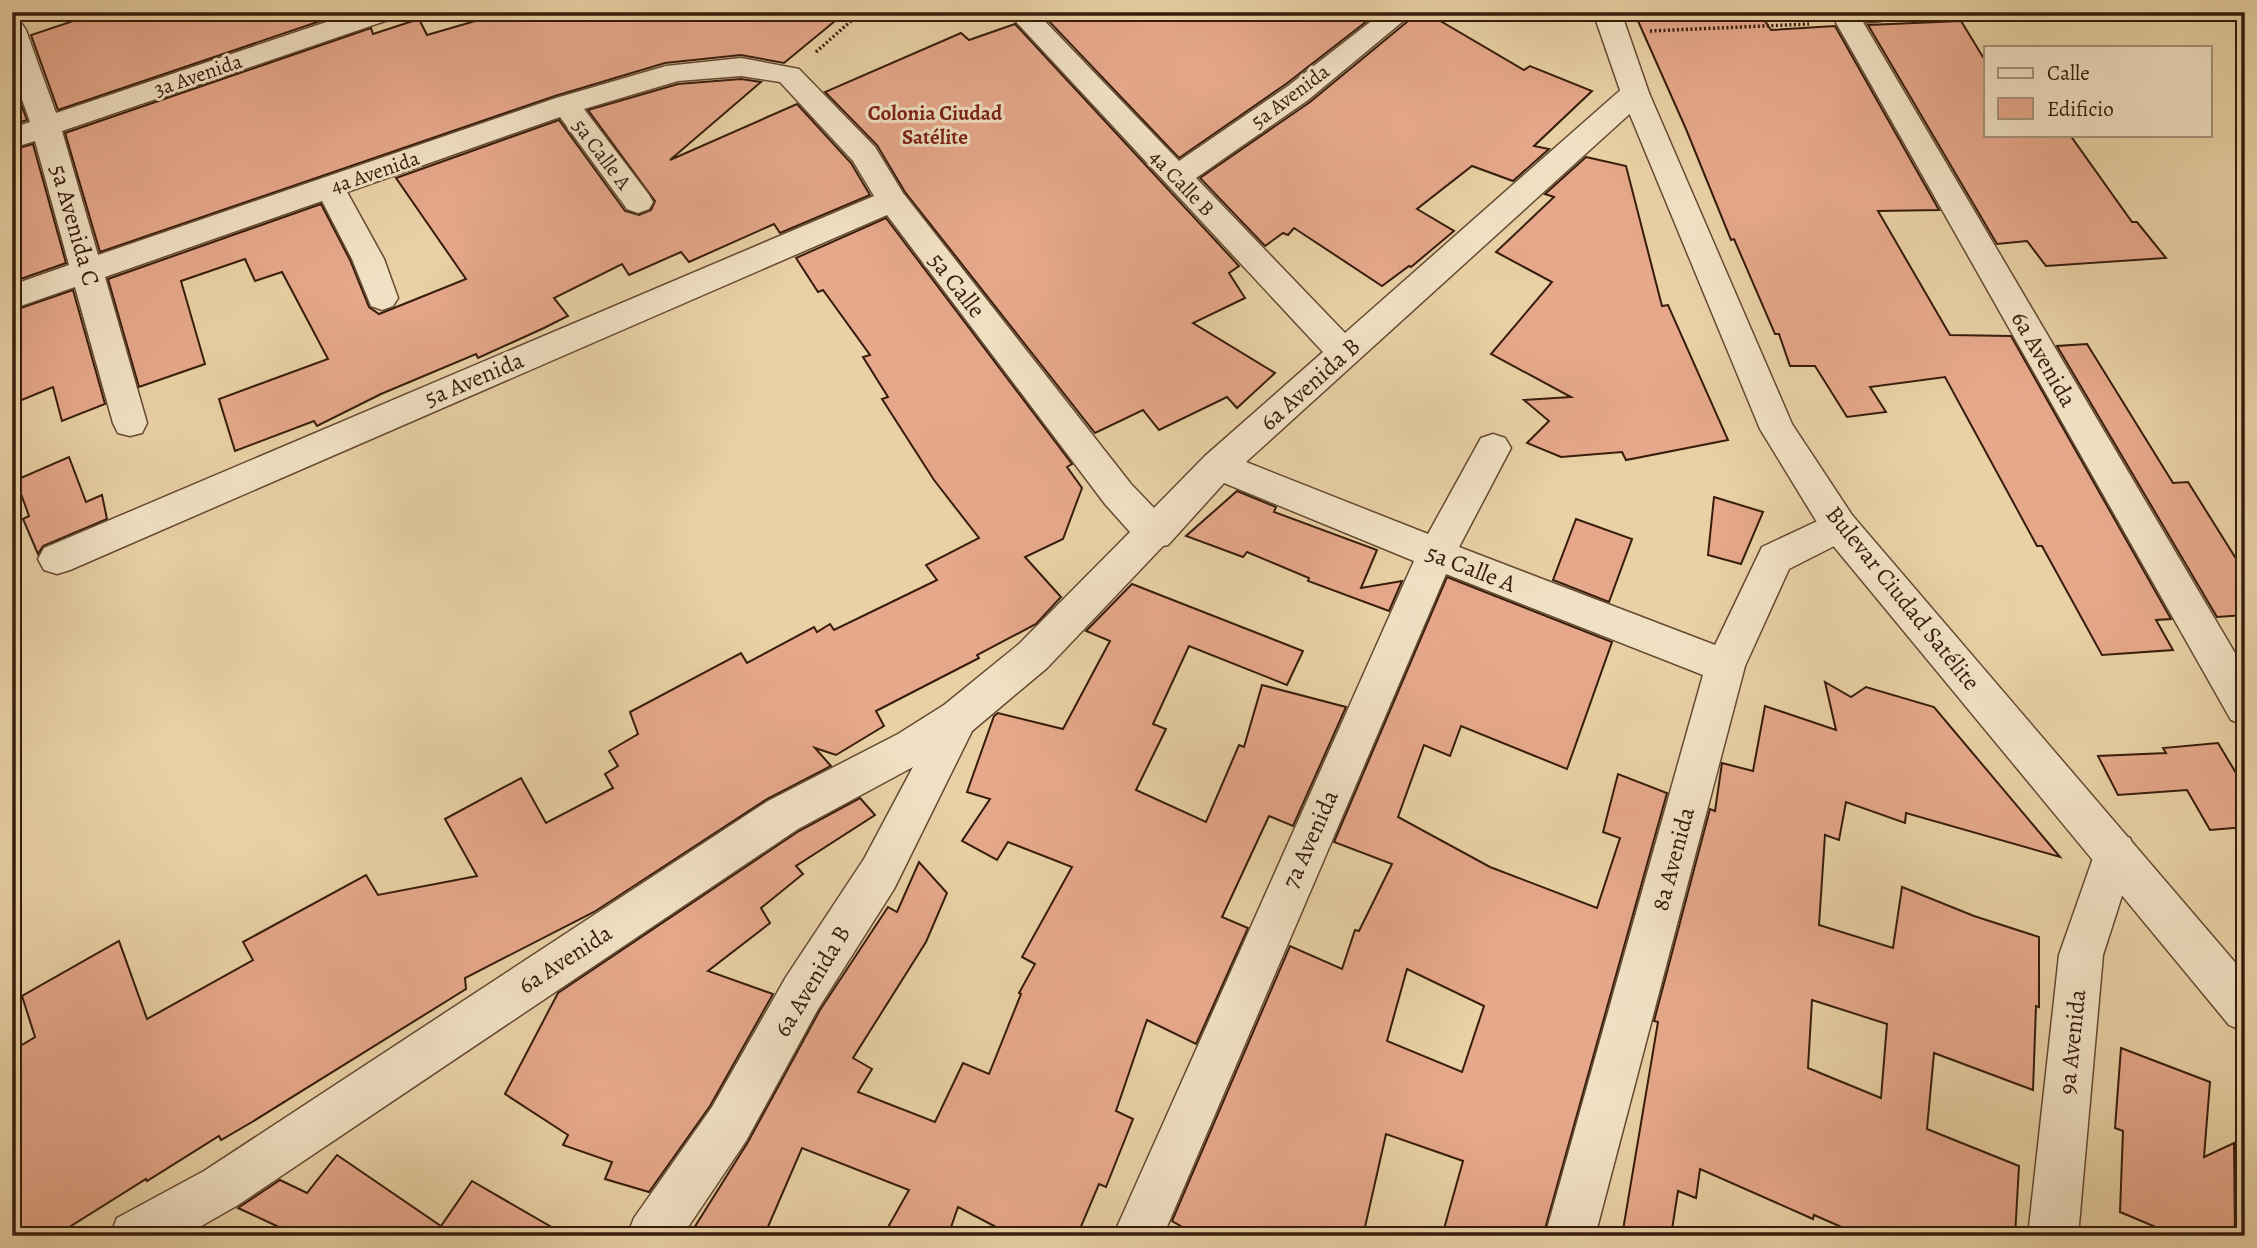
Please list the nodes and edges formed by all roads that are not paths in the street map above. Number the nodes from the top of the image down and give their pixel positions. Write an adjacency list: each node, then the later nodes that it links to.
1 (384, 12): 11 (street, 3a Avenida)
2 (1020, 12): 13 (street, 4a Calle B)
3 (1401, 12): 13 (street, 5a Avenida)
4 (1885, 12): 5 (street)
5 (1845, 16): 30 (street, 6a Avenida)
6 (1611, 22): 9 (street, Bulevar Ciudad Satélite)
7 (12, 30): 11 (street, 5a Avenida C)
8 (741, 67): 10 (street, 4a Avenida); 15 (street, 5a Calle)
9 (1635, 93): 20 (street, 6a Avenida B); 24 (street, Bulevar Ciudad Satélite)
10 (566, 106): 14 (street, 4a Avenida); 16 (street, 5a Calle A)
11 (46, 127): 12 (street, 3a Avenida); 17 (street, 5a Avenida C)
12 (12, 138)
13 (1177, 177): 20 (street, 4a Calle B)
14 (330, 188): 17 (street, 4a Avenida); 19 (street)
15 (892, 201): 25 (street, 5a Calle); 27 (street, 5a Avenida)
16 (639, 202)
17 (88, 270): 18 (street, 4a Avenida); 21 (street, 5a Avenida C)
18 (12, 297)
19 (382, 298)
20 (1345, 354): 23 (street, 6a Avenida B)
21 (130, 423)
22 (1493, 448): 26 (street, 7a Avenida)
23 (1217, 466): 25 (street, 6a Avenida B); 26 (street, 5a Calle A)
24 (1839, 526): 28 (street, 8a Avenida); 32 (street, Bulevar Ciudad Satélite)
25 (1155, 534): 29 (street, 6a Avenida B)
26 (1436, 554): 28 (street, 5a Calle A); 38 (street, 7a Avenida)
27 (57, 559)
28 (1725, 666): 39 (street, 8a Avenida)
29 (996, 686): 31 (street, 6a Avenida)
30 (2245, 707)
31 (958, 719): 34 (street, 6a Avenida); 37 (street, 6a Avenida B)
32 (2115, 852): 33 (street, Bulevar Ciudad Satélite); 40 (street, 9a Avenida)
33 (2245, 1009)
34 (221, 1188): 35 (street, 6a Avenida); 36 (street)
35 (135, 1236)
36 (183, 1236)
37 (652, 1236)
38 (1138, 1236)
39 (1570, 1236)
40 (2053, 1236)

